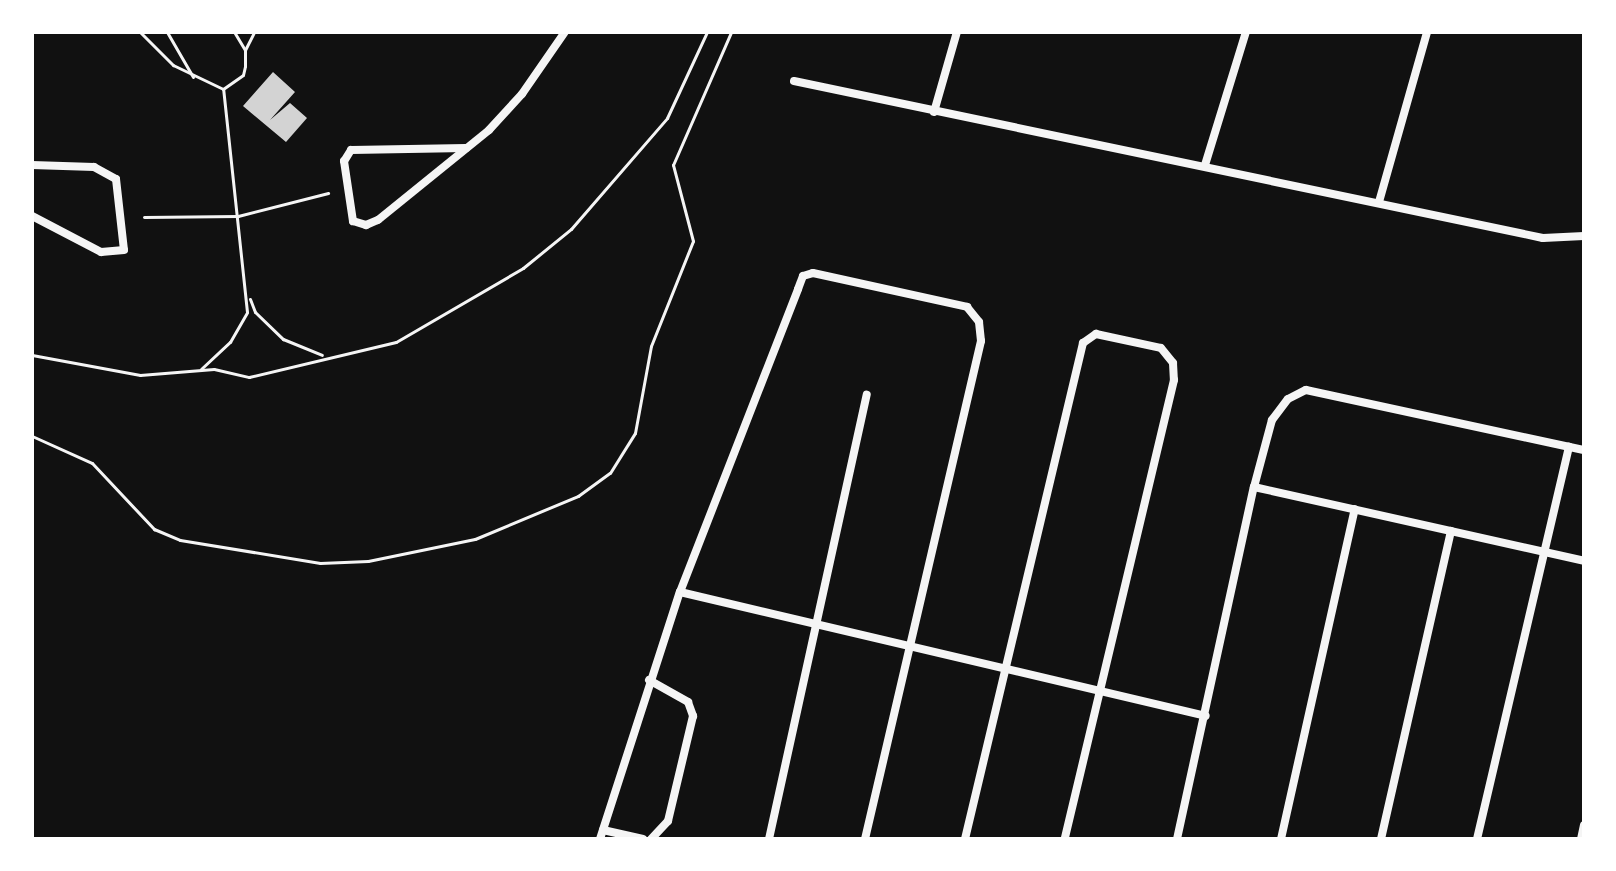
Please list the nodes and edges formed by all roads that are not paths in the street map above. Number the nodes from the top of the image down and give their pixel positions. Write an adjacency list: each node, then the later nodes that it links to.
1 (565, 32): 7 (street)
2 (957, 32): 6 (street)
3 (1246, 32): 9 (street)
4 (1427, 32): 10 (street)
5 (794, 81): 6 (street)
6 (934, 112): 9 (street)
7 (466, 148): 7 (street)
8 (32, 165): 11 (street)
9 (1205, 165): 10 (street)
10 (1379, 202): 12 (street)
11 (32, 216)
12 (1584, 236)
13 (867, 395): 22 (street)
14 (1569, 447): 15 (street); 16 (street); 19 (street)
15 (1584, 450)
16 (1254, 487): 17 (street); 27 (street)
17 (1355, 509): 18 (street); 37 (street)
18 (1451, 531): 19 (street); 38 (street)
19 (1546, 552): 20 (street); 39 (street)
20 (1584, 561)
21 (680, 592): 22 (street); 23 (street); 25 (street)
22 (817, 628): 23 (street); 32 (street)
23 (908, 649): 24 (street); 33 (street)
24 (1005, 671): 26 (street); 26 (street); 34 (street)
25 (649, 680): 29 (street); 31 (street)
26 (1099, 692): 27 (street); 35 (street)
27 (1206, 716): 36 (street)
28 (1584, 825): 40 (street)
29 (601, 834): 30 (street)
30 (643, 839)
31 (651, 839)
32 (769, 839)
33 (865, 839)
34 (965, 839)
35 (1065, 839)
36 (1177, 839)
37 (1281, 839)
38 (1381, 839)
39 (1477, 839)
40 (1581, 839)

